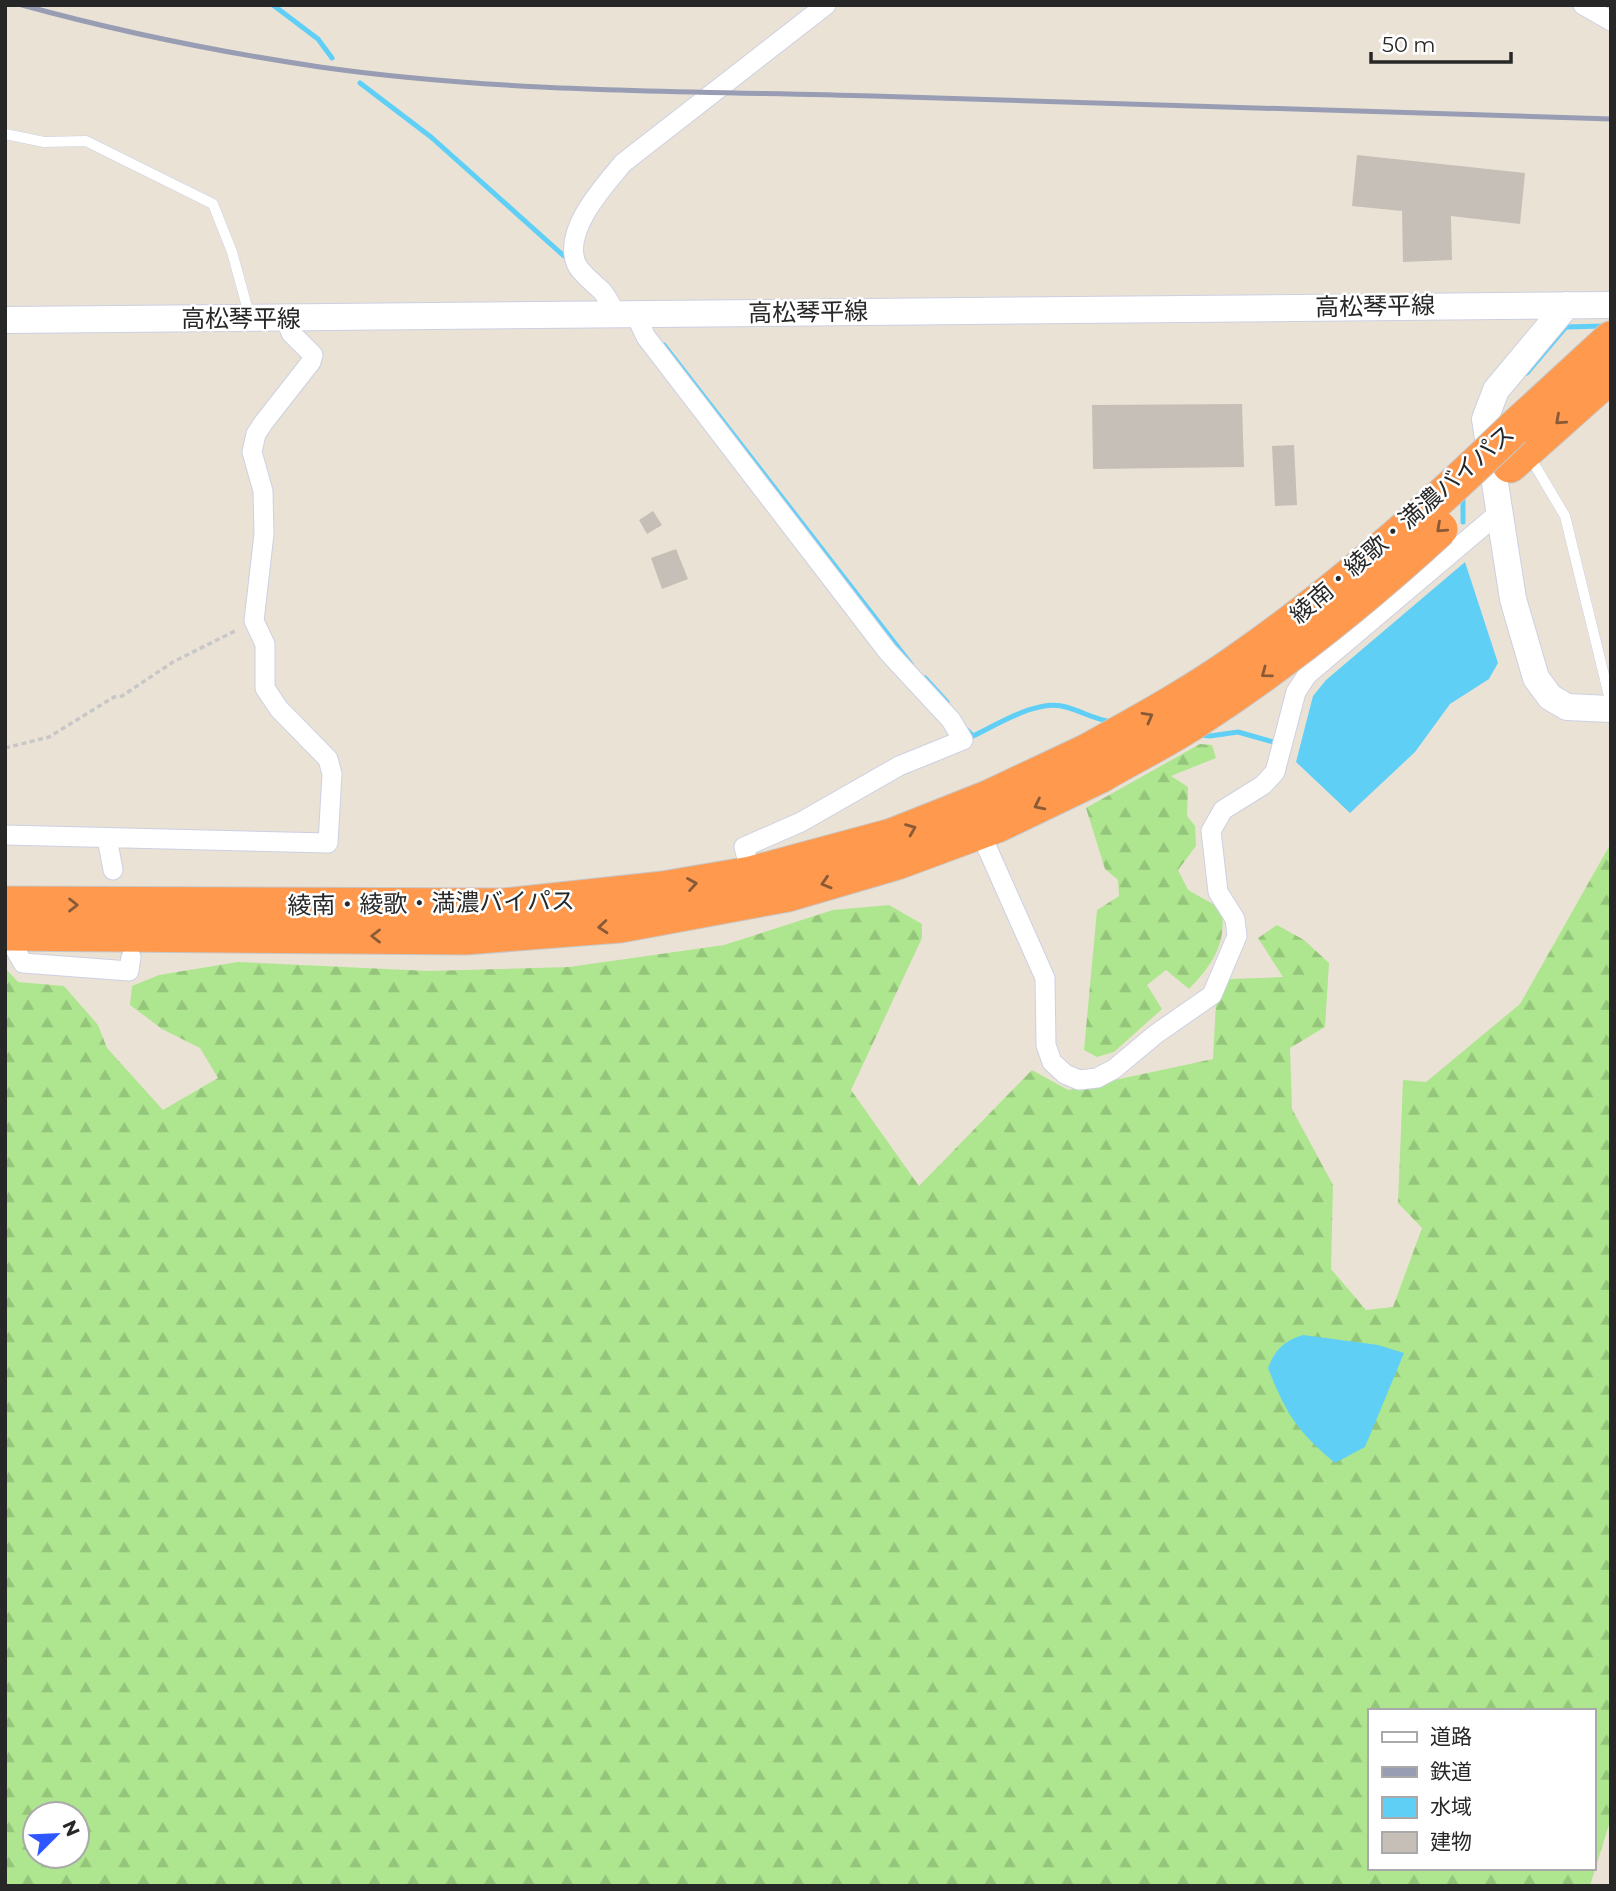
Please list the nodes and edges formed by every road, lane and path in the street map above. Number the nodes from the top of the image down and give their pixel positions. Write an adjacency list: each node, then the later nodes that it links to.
1 (826, 5): 7 (street)
2 (1583, 5): 3 (street)
3 (1611, 21)
4 (5, 134): 8 (lane)
5 (1567, 305): 6 (main road, 高松琴平線); 7 (main road, 高松琴平線); 13 (main road)
6 (1611, 305)
7 (625, 314): 9 (main road, 高松琴平線); 22 (street)
8 (250, 318): 9 (main road, 高松琴平線); 10 (main road, 高松琴平線)
9 (285, 318): 14 (street)
10 (5, 320)
11 (1609, 353): 12 (highway, 綾南・綾歌・満濃バイパス)
12 (1516, 449): 15 (lane); 17 (highway, 綾南・綾歌・満濃バイパス, bridge)
13 (1501, 511): 15 (main road); 18 (street)
14 (254, 621): 16 (path); 20 (street)
15 (1611, 706)
16 (5, 748)
17 (1094, 763): 18 (highway, 綾南・綾歌・満濃バイパス, one-way to 18); 22 (highway, 綾南・綾歌・満濃バイパス, one-way to 17)
18 (980, 832): 23 (highway, 綾南・綾歌・満濃バイパス, one-way to 23)
19 (5, 835): 20 (street)
20 (107, 838): 21 (street)
21 (113, 870)
22 (751, 874): 23 (highway, 綾南・綾歌・満濃バイパス, one-way to 22)
23 (11, 919): 24 (street)
24 (131, 957)

